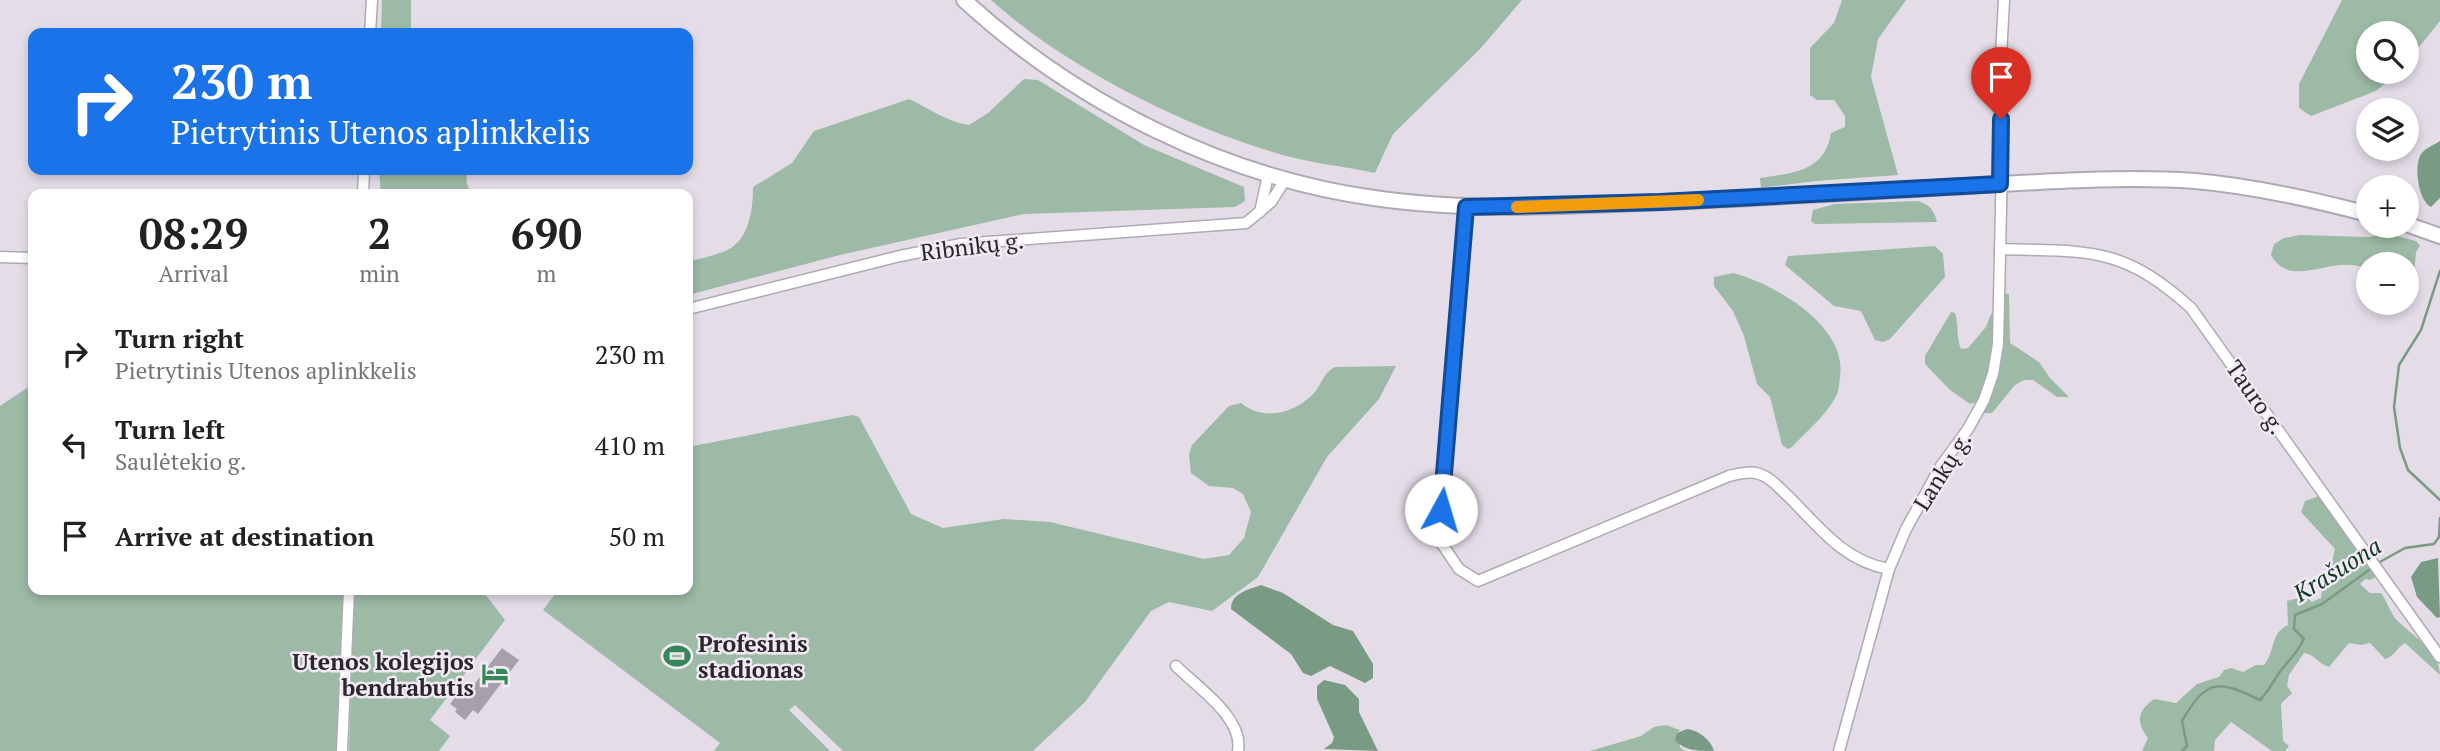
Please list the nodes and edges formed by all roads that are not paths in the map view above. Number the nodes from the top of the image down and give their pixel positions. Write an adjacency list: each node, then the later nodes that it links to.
1 (372, 0): 4 (street)
2 (964, 0): 5 (highway)
3 (2004, 0): 7 (street, Lankų g.)
4 (370, 28)
5 (1268, 175): 6 (highway); 10 (street)
6 (1285, 180): 8 (highway); 10 (street)
7 (2000, 184): 8 (highway); 9 (highway); 13 (street, Lankų g.)
8 (1466, 207): 17 (street)
9 (2356, 211)
10 (1259, 213): 16 (street, Ribnikų g.)
11 (2419, 229): 12 (highway)
12 (2440, 236)
13 (2000, 249): 17 (street, Lankų g.); 19 (street, Tauro g.)
14 (0, 257): 15 (street)
15 (28, 258)
16 (693, 308)
17 (1889, 569): 23 (street, Lankų g.)
18 (349, 595): 21 (street)
19 (2440, 657)
20 (1176, 666): 22 (street)
21 (342, 751)
22 (1238, 751)
23 (1839, 751)

